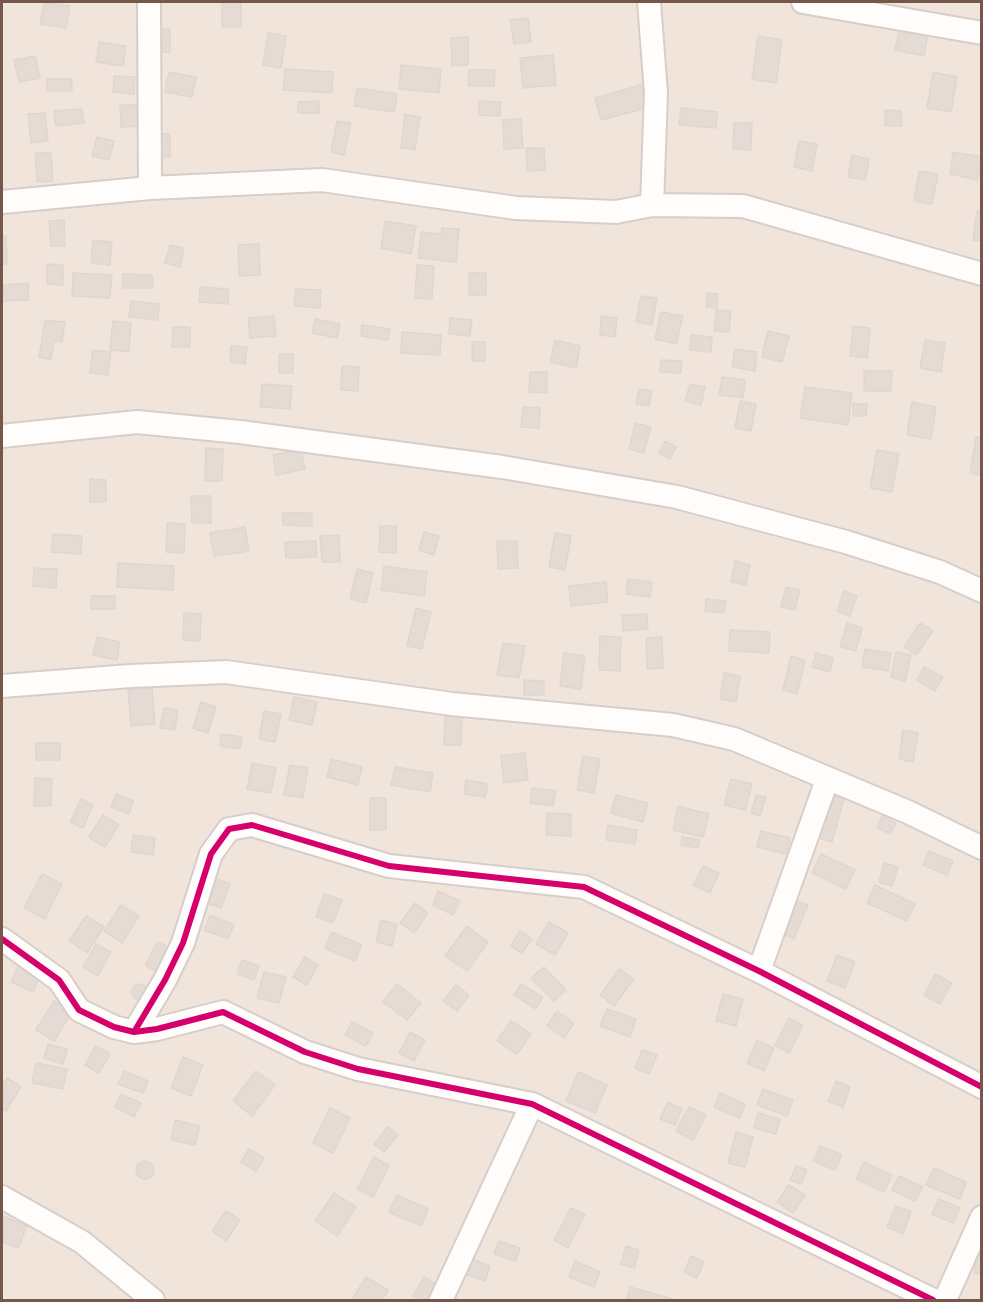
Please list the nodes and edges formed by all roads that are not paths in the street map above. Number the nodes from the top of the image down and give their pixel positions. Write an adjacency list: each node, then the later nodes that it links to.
1 (149, 2): 5 (street)
2 (649, 2): 7 (street)
3 (803, 2): 4 (street)
4 (981, 33)
5 (150, 188): 6 (street); 7 (street)
6 (2, 202)
7 (652, 205): 8 (street)
8 (981, 274)
9 (2, 436): 10 (street)
10 (981, 591)
11 (2, 686): 12 (street)
12 (827, 780): 13 (street); 15 (street)
13 (981, 848)
14 (2, 939): 16 (street)
15 (759, 971): 16 (street); 17 (street)
16 (134, 1032): 18 (street)
17 (981, 1087)
18 (532, 1104): 22 (street); 23 (street)
19 (2, 1197): 21 (street)
20 (981, 1217): 24 (street)
21 (153, 1300)
22 (441, 1300)
23 (933, 1300)
24 (945, 1300)

